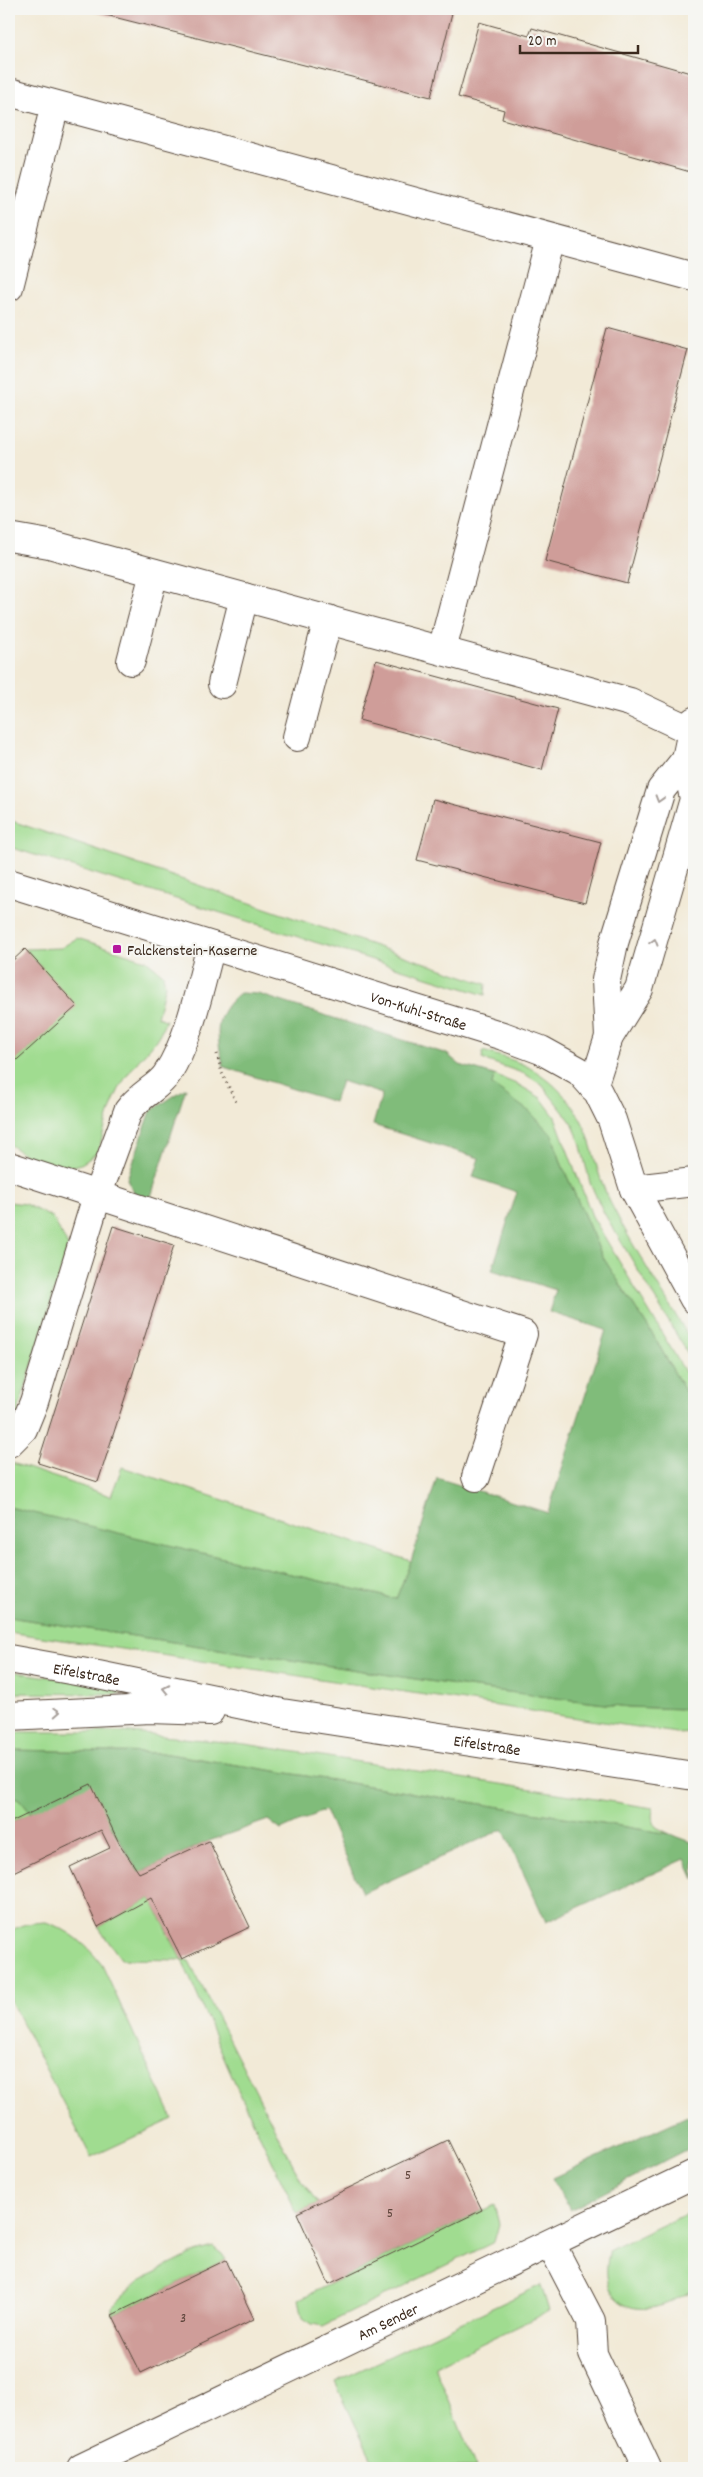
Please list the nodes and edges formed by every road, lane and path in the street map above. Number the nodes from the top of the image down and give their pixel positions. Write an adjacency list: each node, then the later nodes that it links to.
1 (9, 92): 2 (street)
2 (55, 105): 3 (street); 5 (street)
3 (550, 239): 4 (street); 10 (street)
4 (694, 277)
5 (9, 287)
6 (9, 537): 7 (street)
7 (154, 573): 8 (street); 11 (street)
8 (244, 597): 9 (street); 12 (street)
9 (328, 619): 10 (street); 14 (street)
10 (442, 650): 13 (street)
11 (130, 661)
12 (222, 684)
13 (693, 728): 15 (street)
14 (297, 737)
15 (686, 759): 18 (street, one-way to 18); 18 (street, one-way to 15)
16 (9, 884): 17 (street, Von-Kuhl-Straße)
17 (211, 946): 20 (street, Von-Kuhl-Straße); 25 (street)
18 (609, 1037): 20 (street)
19 (216, 1051): 21 (path)
20 (593, 1087): 24 (street, Von-Kuhl-Straße)
21 (236, 1102)
22 (9, 1166): 25 (street)
23 (694, 1182): 24 (street)
24 (634, 1189): 26 (street, Von-Kuhl-Straße)
25 (97, 1196): 27 (street); 28 (street)
26 (694, 1299)
27 (9, 1443)
28 (476, 1476)
29 (9, 1659): 30 (street, Eifelstraße, one-way to 29)
30 (282, 1713): 31 (street, Eifelstraße, one-way to 30); 32 (street, Eifelstraße)
31 (9, 1716)
32 (694, 1776)
33 (694, 2174): 34 (street, Am Sender)
34 (551, 2244): 35 (street, Am Sender); 36 (street)
35 (81, 2468)
36 (647, 2468)

